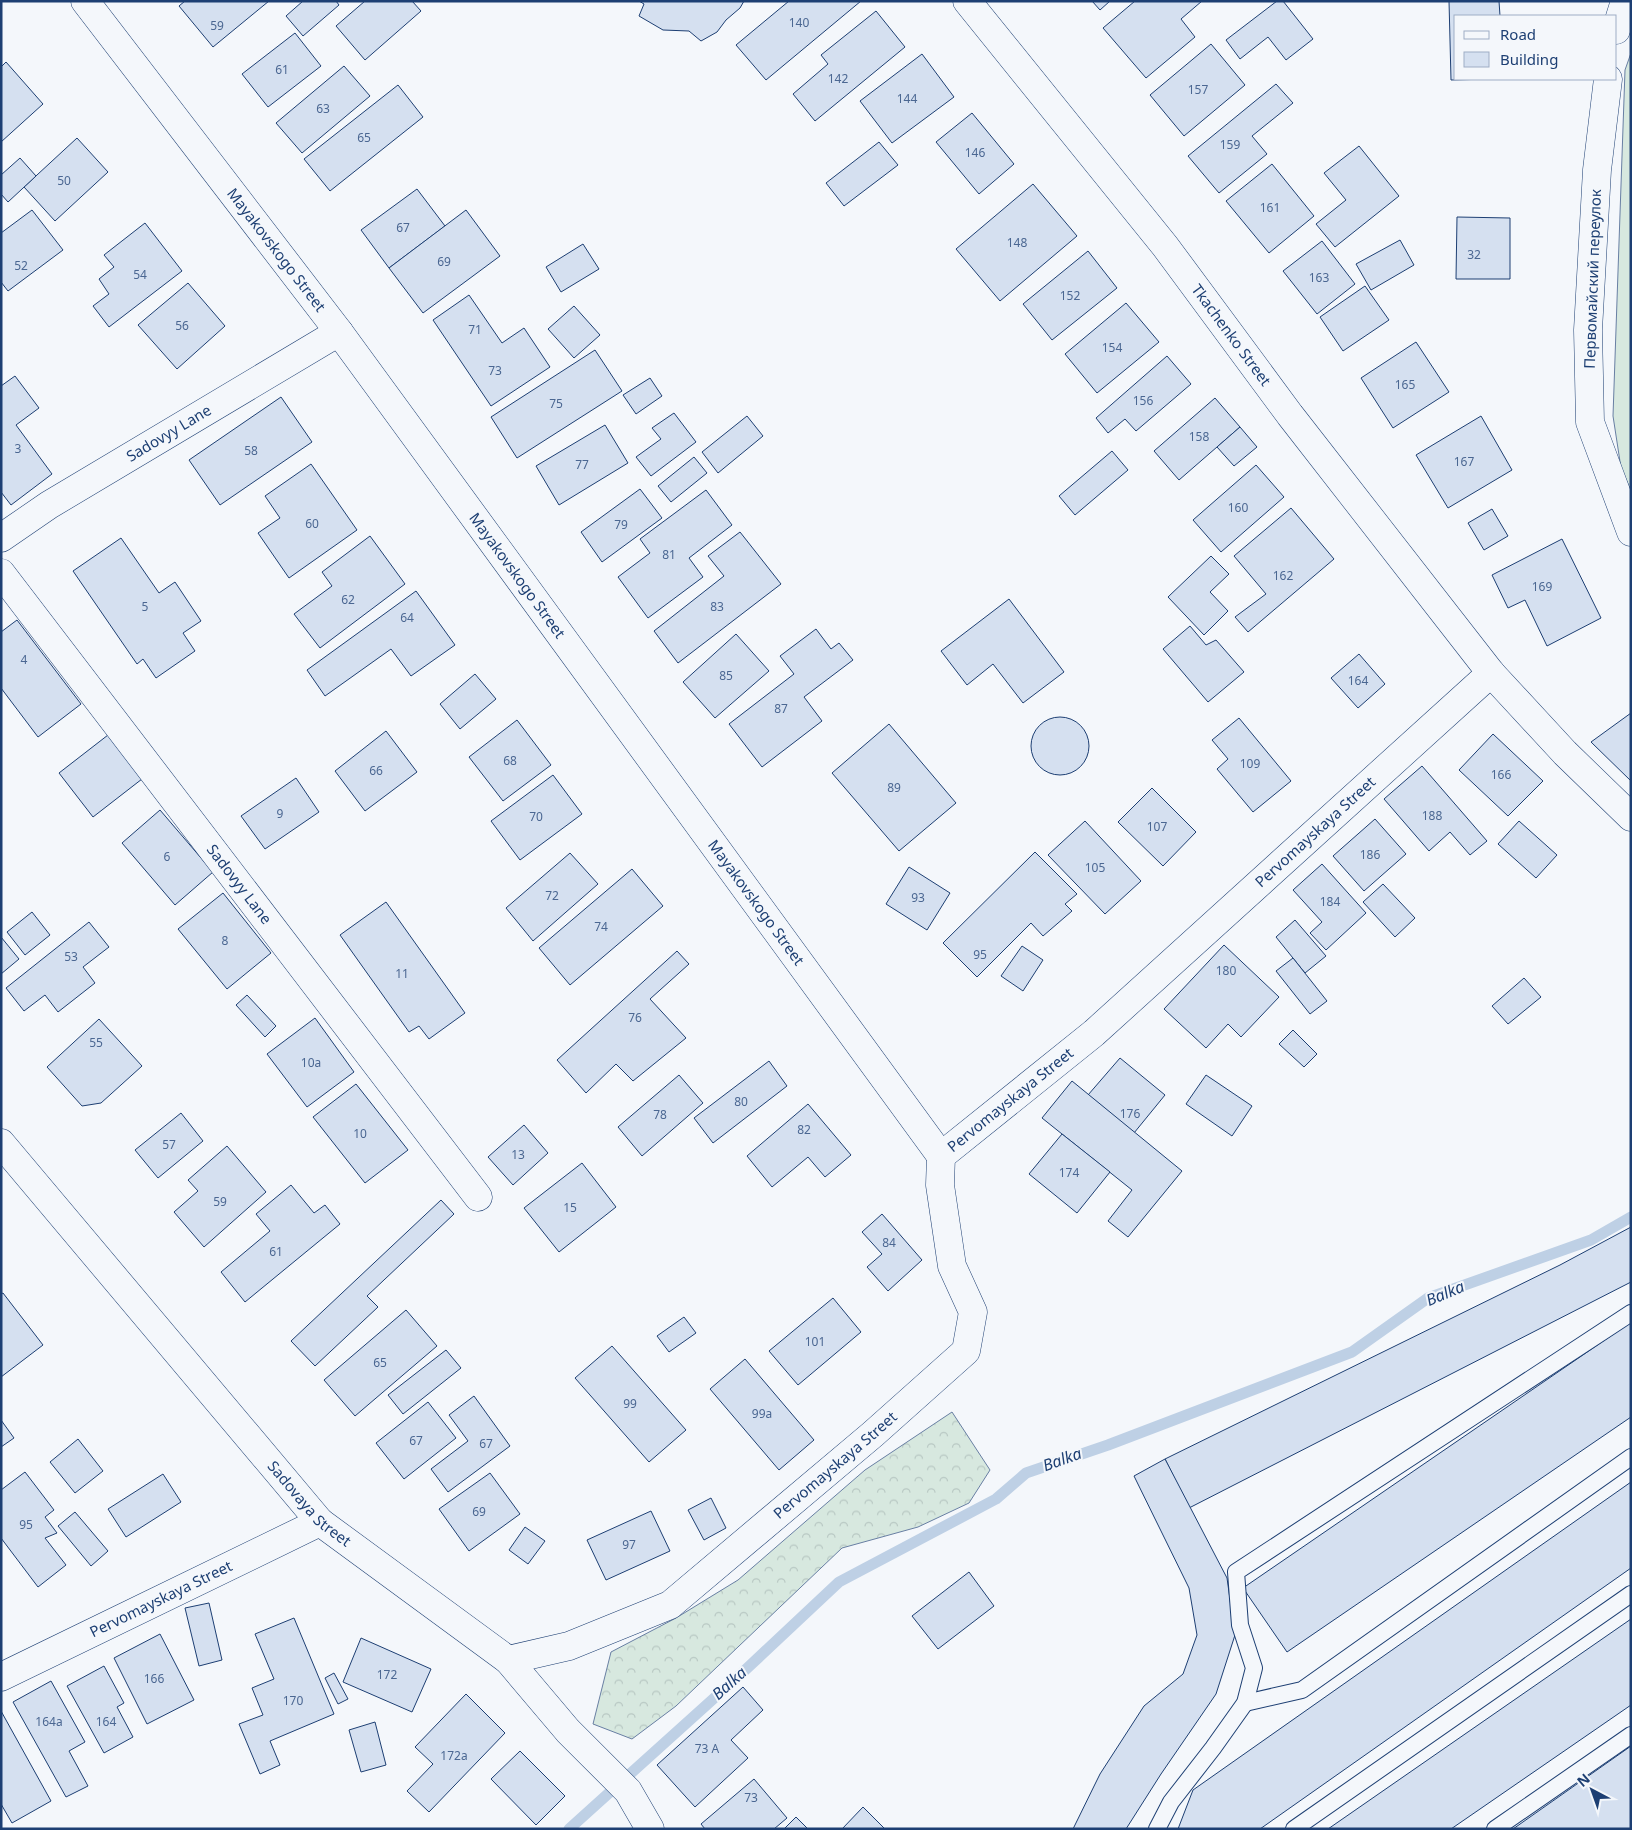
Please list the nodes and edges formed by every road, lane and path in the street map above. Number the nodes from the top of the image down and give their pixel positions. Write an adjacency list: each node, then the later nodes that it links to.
1 (85, 1): 6 (street, Mayakovskogo Street)
2 (967, 1): 10 (street, Tkachenko Street)
3 (1625, 1): 4 (street)
4 (1617, 27)
5 (1608, 80): 7 (street, Первомайский переулок)
6 (339, 332): 8 (street, Sadovyy Lane); 13 (street, Mayakovskogo Street)
7 (1631, 532)
8 (1, 538)
9 (1, 573): 14 (street, Sadovyy Lane)
10 (1491, 673): 11 (street, Tkachenko Street); 13 (street, Pervomayskaya Street)
11 (1631, 817)
12 (1, 1143): 17 (street, Sadovaya Street)
13 (941, 1156): 19 (street, Pervomayskaya Street)
14 (478, 1197)
15 (1631, 1313): 21 (lane)
16 (1631, 1457): 21 (lane)
17 (320, 1522): 19 (street, Sadovaya Street); 20 (street, Pervomayskaya Street)
18 (1631, 1594): 25 (lane)
19 (508, 1660): 23 (street, Sadovaya Street)
20 (1, 1677)
21 (1245, 1703): 24 (lane)
22 (1631, 1735): 26 (lane)
23 (650, 1829)
24 (1157, 1829)
25 (1294, 1829)
26 (1495, 1829)

